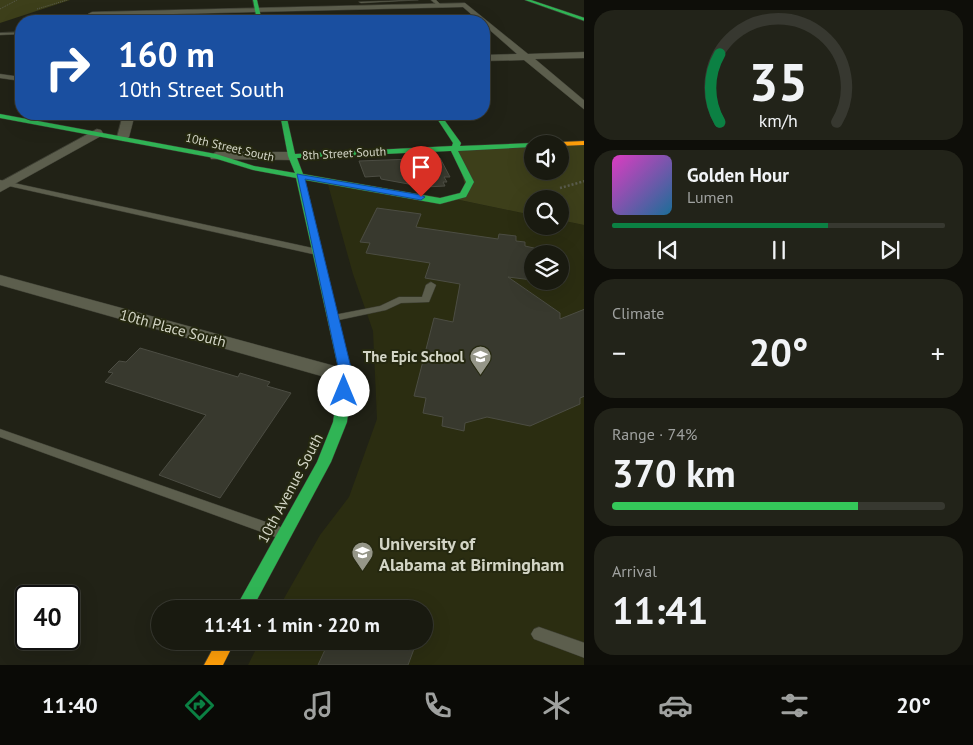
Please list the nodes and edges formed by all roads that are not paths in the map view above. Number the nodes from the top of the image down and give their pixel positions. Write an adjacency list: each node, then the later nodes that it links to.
1 (416, 0): 6 (lane)
2 (527, 0): 12 (main road)
3 (554, 0): 8 (main road)
4 (436, 2): 6 (street); 11 (street)
5 (256, 5): 6 (street); 7 (street)
6 (364, 7)
7 (151, 9): 9 (street); 10 (street)
8 (584, 10)
9 (92, 14)
10 (150, 15)
11 (477, 15)
12 (584, 20)
13 (490, 26): 17 (street)
14 (0, 34): 15 (lane)
15 (15, 34)
16 (584, 55): 17 (street)
17 (527, 57): 18 (street); 21 (street)
18 (490, 58)
19 (0, 76): 20 (lane)
20 (15, 78)
21 (580, 99): 22 (street)
22 (584, 108)
23 (0, 116): 24 (main road, 10th Street South)
24 (15, 119)
25 (23, 120): 29 (main road, 10th Street South)
26 (127, 120): 30 (street)
27 (284, 120): 36 (main road, 10th Avenue South)
28 (441, 120): 34 (main road)
29 (97, 133): 30 (main road, 10th Street South); 38 (street)
30 (123, 137): 35 (main road, 10th Street South)
31 (584, 143): 32 (main road)
32 (569, 144)
33 (524, 145): 34 (main road, 8th Street South)
34 (454, 148): 36 (main road, 8th Street South); 37 (main road, 10th Street South)
35 (216, 156): 36 (street, 8th Street South); 37 (main road, 10th Street South)
36 (292, 156): 37 (main road, 10th Avenue South)
37 (300, 176): 39 (main road, 10th Avenue South)
38 (2, 185): 39 (lane)
39 (318, 252): 42 (main road, 10th Avenue South)
40 (0, 280): 43 (street, 10th Place South)
41 (431, 285): 42 (lane)
42 (333, 318): 43 (main road, 10th Avenue South)
43 (346, 376): 45 (main road, 10th Avenue South)
44 (0, 432): 45 (lane)
45 (283, 534): 46 (main road, 10th Avenue South)
46 (248, 600)
47 (539, 634): 49 (lane)
48 (221, 650): 50 (main road)
49 (584, 650)
50 (213, 665)

